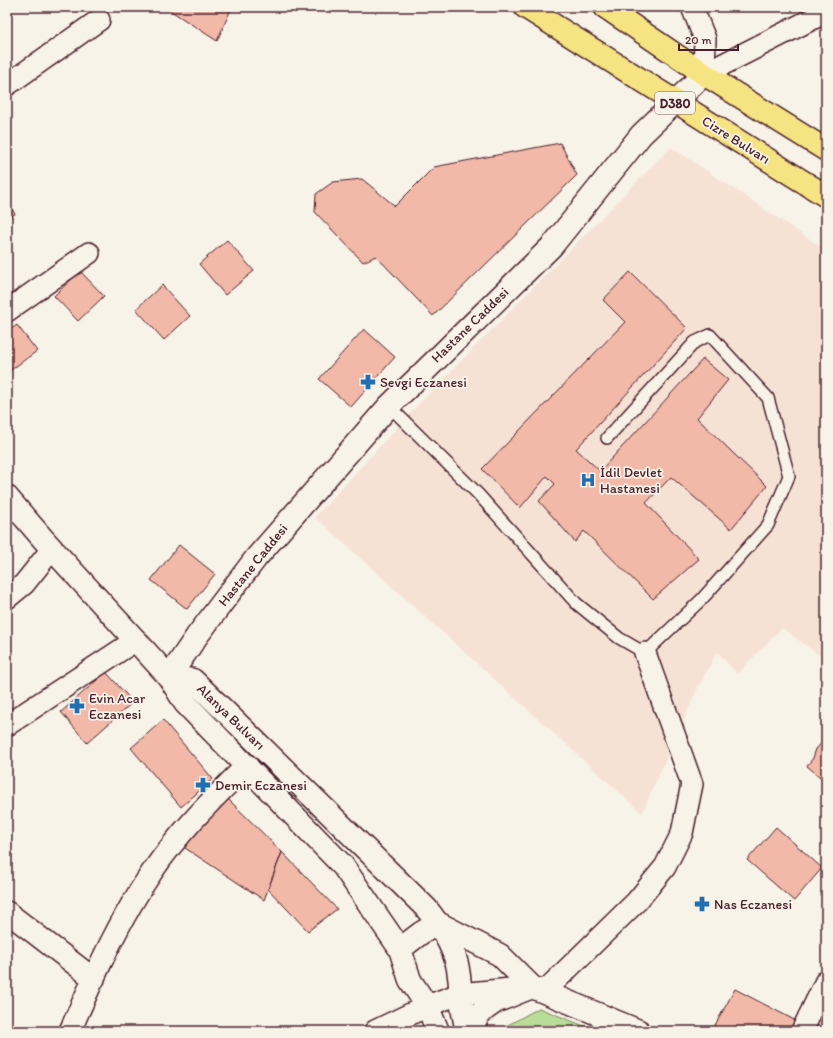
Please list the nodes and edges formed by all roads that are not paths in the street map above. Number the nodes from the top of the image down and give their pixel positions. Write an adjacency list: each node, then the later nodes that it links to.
1 (525, 7): 8 (main road, Cizre Bulvarı / D380)
2 (605, 7): 6 (main road, D380)
3 (692, 7): 6 (street)
4 (817, 13): 6 (street)
5 (99, 20): 7 (street)
6 (704, 74): 8 (main road, Hastane Caddesi); 9 (main road, D380)
7 (7, 85)
8 (674, 102): 10 (main road, Cizre Bulvarı / D380); 13 (main road, Hastane Caddesi)
9 (826, 150)
10 (826, 196)
11 (89, 253): 12 (street)
12 (7, 311)
13 (389, 406): 19 (lane); 20 (main road, Hastane Caddesi)
14 (607, 438): 19 (lane)
15 (7, 497): 16 (main road)
16 (52, 549): 17 (street); 18 (main road)
17 (7, 598)
18 (136, 640): 20 (main road); 21 (street)
19 (645, 653): 28 (street)
20 (169, 677): 22 (main road, Alanya Bulvarı); 24 (main road, Alanya Bulvarı)
21 (7, 725)
22 (246, 765): 25 (main road, Alanya Bulvarı); 26 (street)
23 (7, 912): 26 (street)
24 (438, 923): 25 (main road); 28 (main road); 29 (main road, Alanya Bulvarı)
25 (400, 949): 30 (main road, Alanya Bulvarı)
26 (94, 979): 31 (street)
27 (826, 981): 37 (street)
28 (538, 989): 29 (street); 35 (main road); 36 (main road)
29 (460, 994): 30 (street); 34 (main road, Alanya Bulvarı)
30 (427, 1006): 32 (street); 33 (main road, Alanya Bulvarı)
31 (70, 1031)
32 (375, 1031)
33 (438, 1031)
34 (468, 1031)
35 (474, 1031)
36 (639, 1031)
37 (802, 1031)

